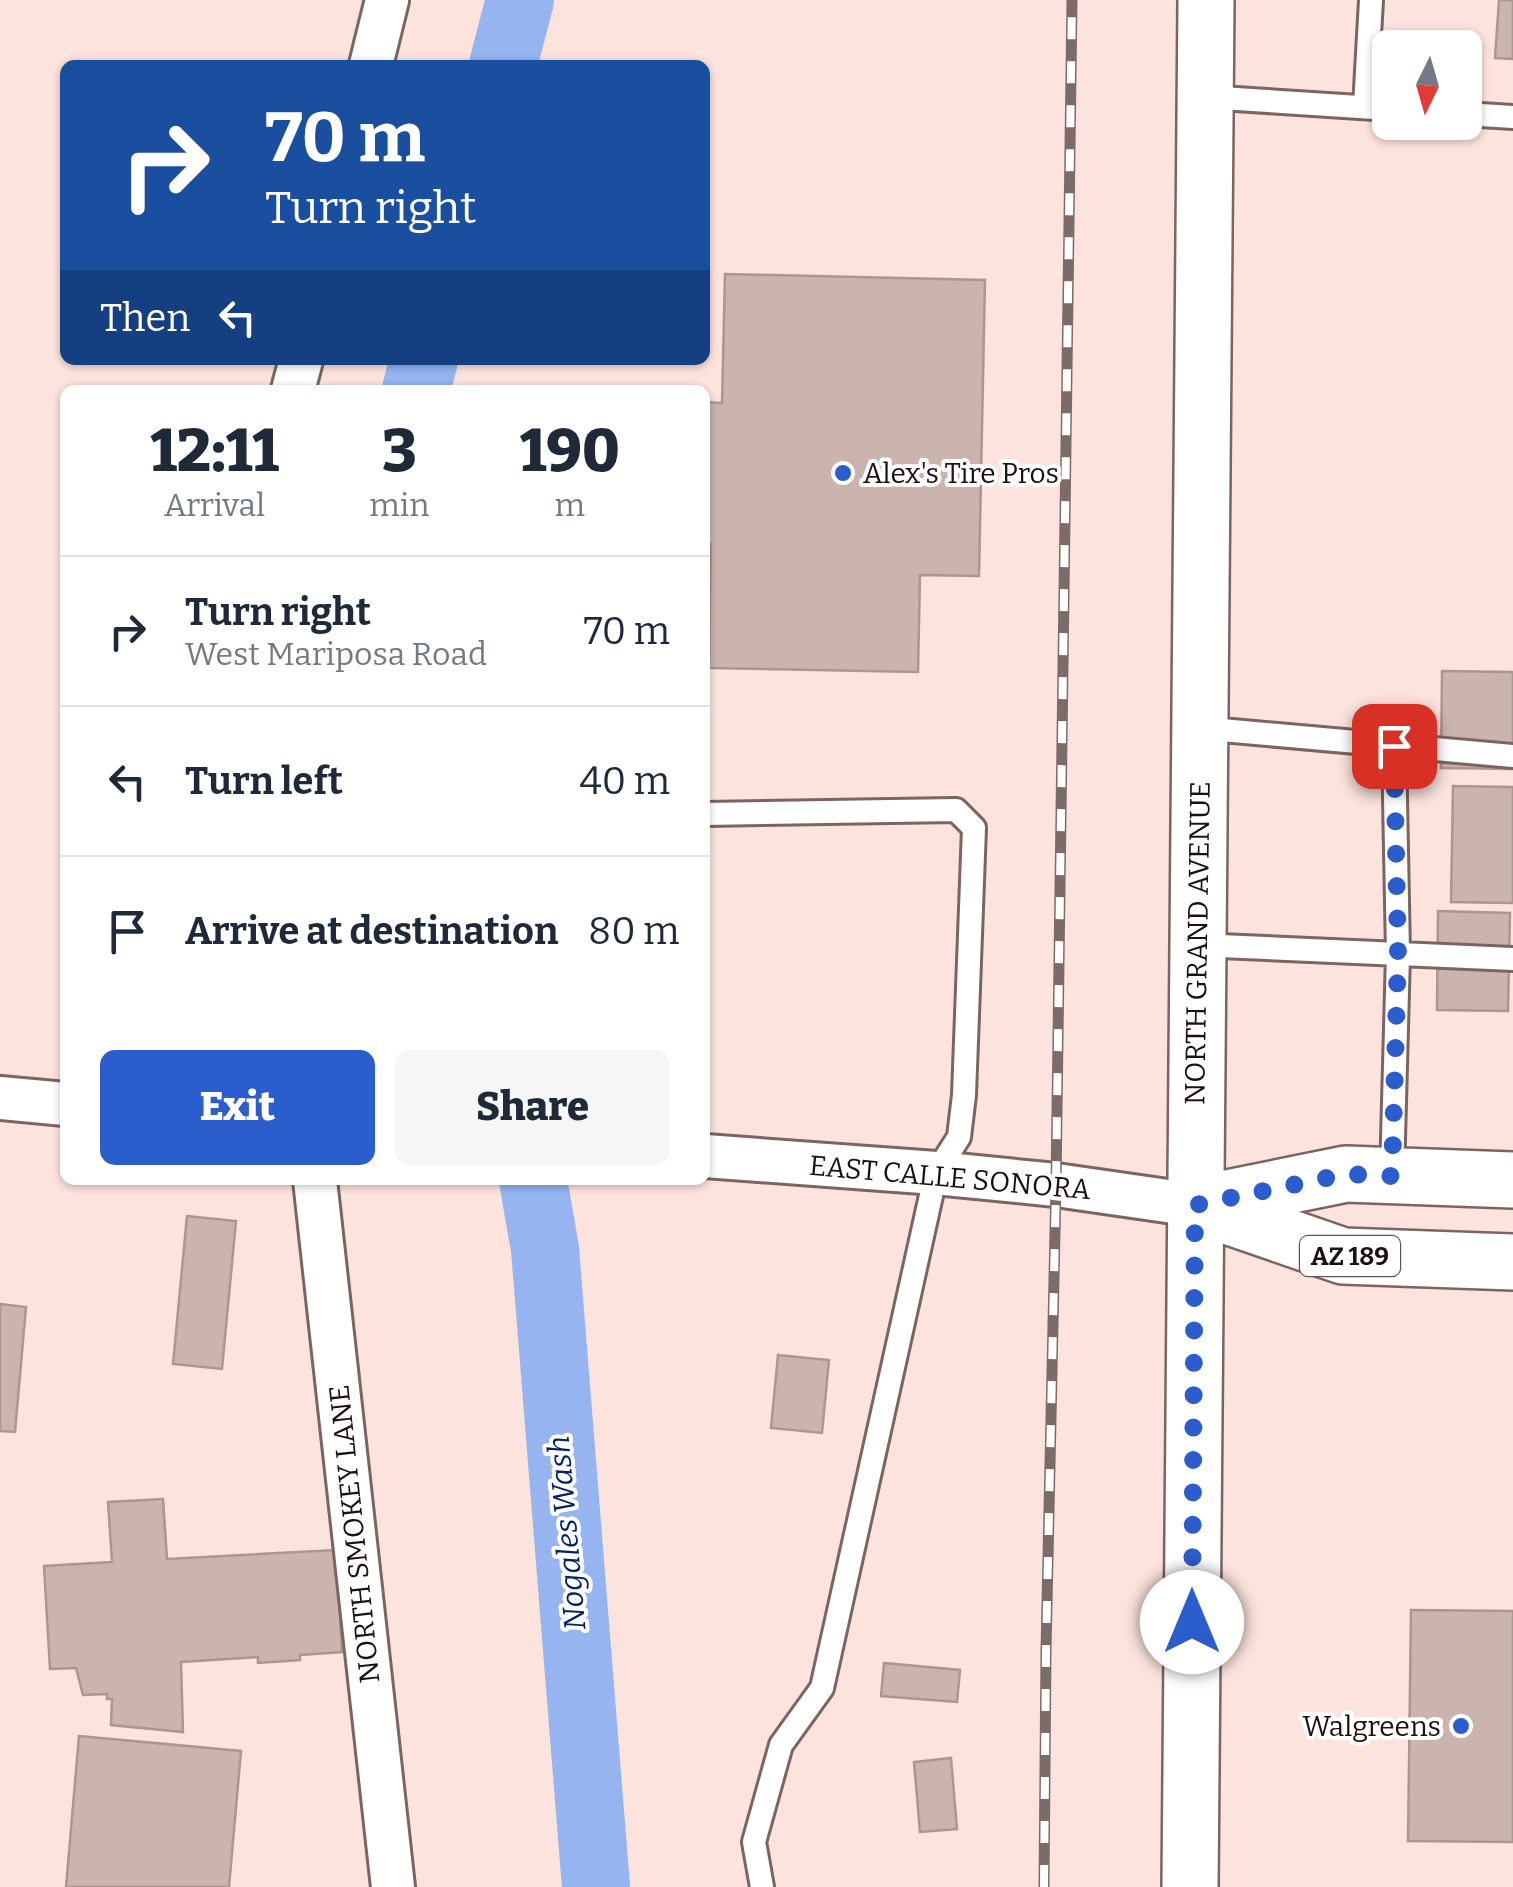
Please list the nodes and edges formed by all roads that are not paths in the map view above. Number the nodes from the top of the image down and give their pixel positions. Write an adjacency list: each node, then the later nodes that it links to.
1 (387, 0): 4 (street)
2 (1206, 0): 5 (main road, NORTH GRAND AVENUE)
3 (1371, 0): 6 (lane)
4 (372, 60)
5 (1205, 97): 6 (lane); 10 (main road, NORTH GRAND AVENUE)
6 (1365, 107): 7 (lane)
7 (1372, 108)
8 (1482, 115): 9 (lane)
9 (1513, 117)
10 (1199, 728): 11 (lane); 14 (main road, NORTH GRAND AVENUE)
11 (1394, 746): 12 (lane); 15 (lane)
12 (1513, 756)
13 (710, 814): 20 (lane)
14 (1197, 945): 15 (lane); 24 (main road, NORTH GRAND AVENUE)
15 (1398, 954): 16 (lane); 21 (lane)
16 (1513, 958)
17 (0, 1098): 18 (street)
18 (60, 1104)
19 (710, 1156): 20 (street, EAST CALLE SONORA)
20 (936, 1172): 24 (street, EAST CALLE SONORA); 27 (lane)
21 (1392, 1176): 22 (main road); 24 (main road)
22 (1513, 1180)
23 (316, 1185): 26 (street, NORTH SMOKEY LANE)
24 (1195, 1205): 25 (main road, AZ 189); 28 (main road, NORTH GRAND AVENUE)
25 (1513, 1262)
26 (393, 1887)
27 (762, 1887)
28 (1190, 1887)

